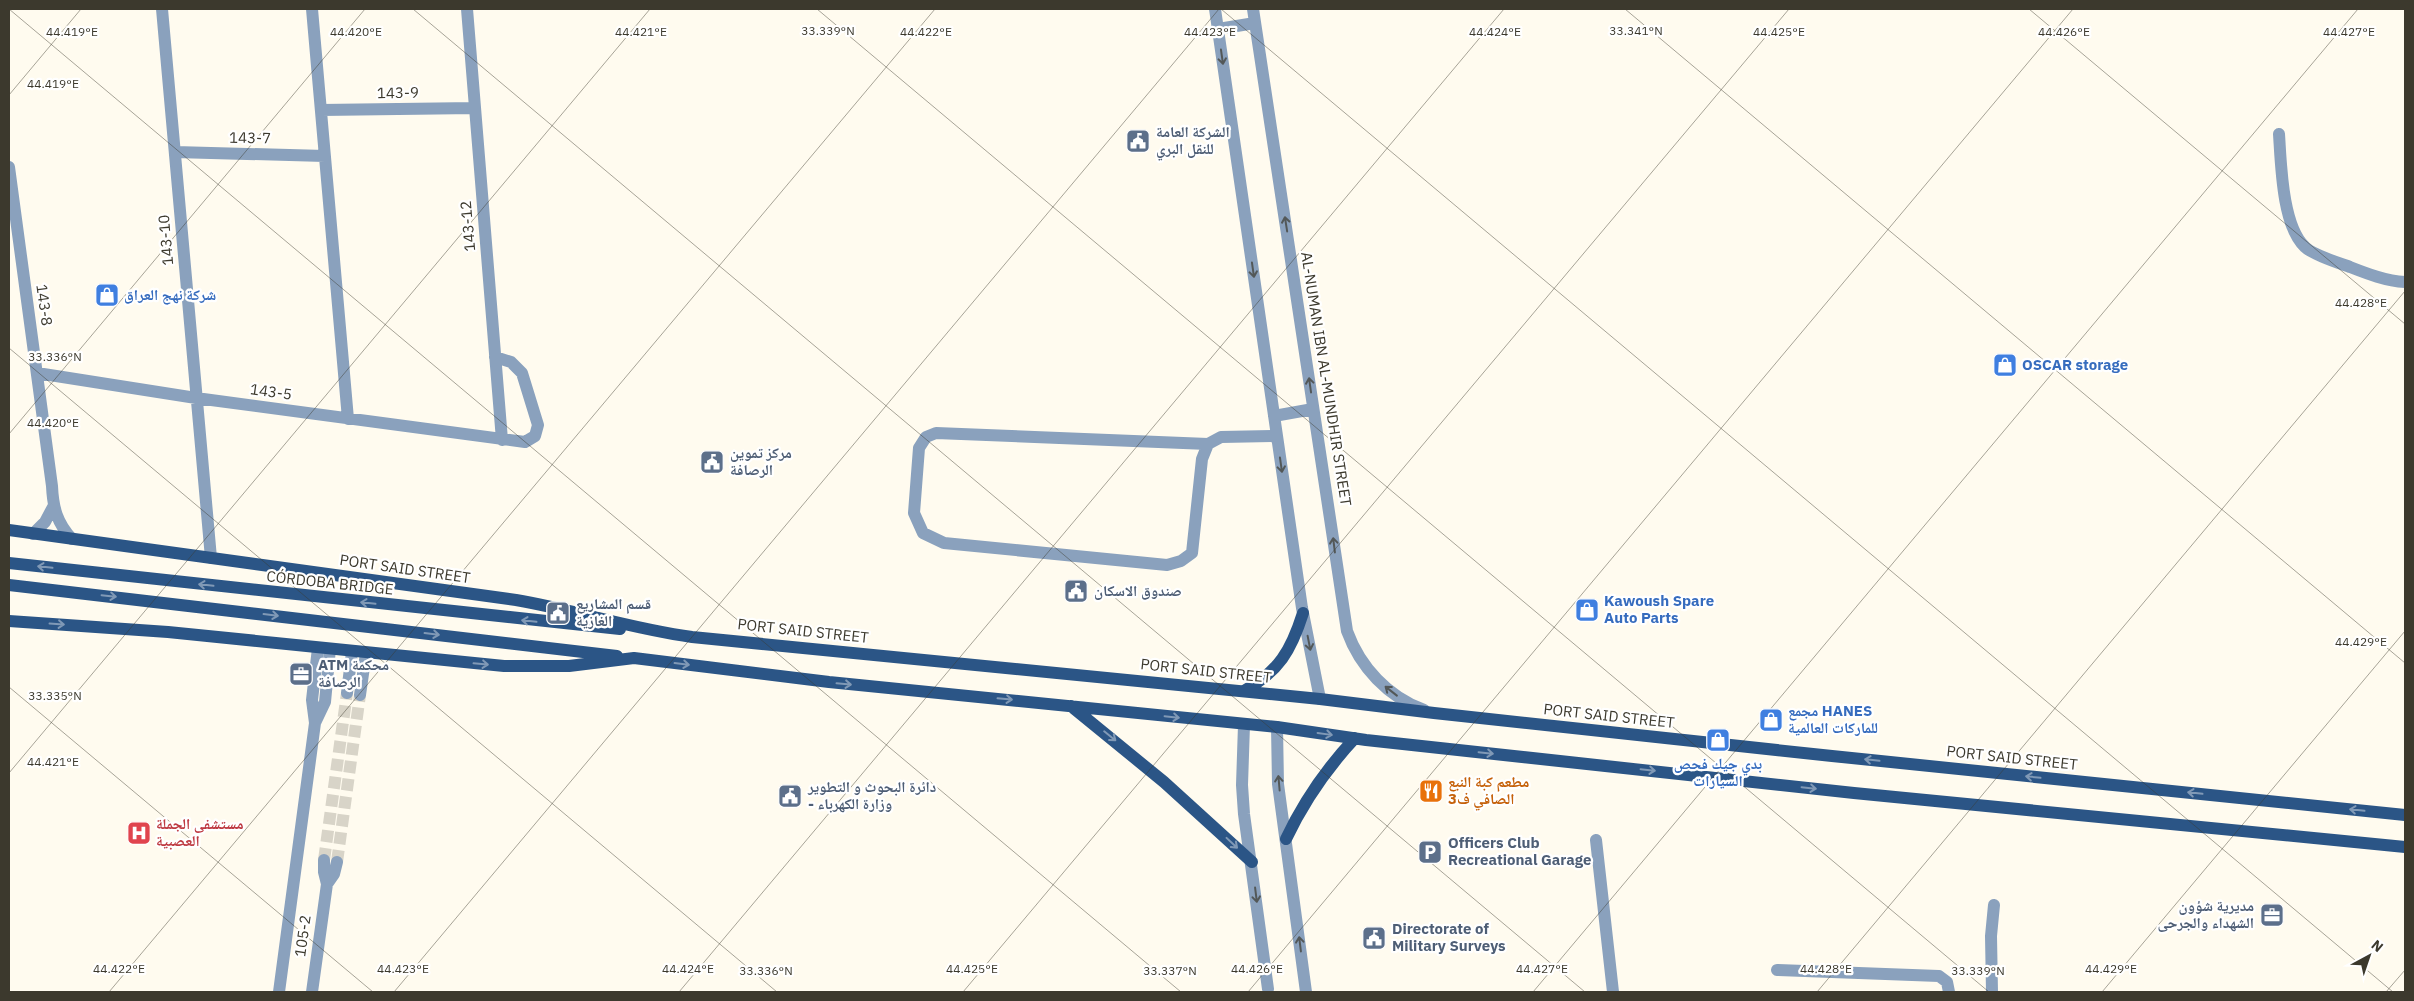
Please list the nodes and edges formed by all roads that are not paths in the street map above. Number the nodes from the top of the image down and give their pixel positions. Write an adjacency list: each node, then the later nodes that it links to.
1 (162, 9): 11 (street, 143-10)
2 (312, 9): 9 (street)
3 (467, 9): 8 (street, 143-12)
4 (1214, 9): 7 (street)
5 (1253, 9): 6 (street, AL-NUMAN IBN AL-MUNDHIR STREET)
6 (1255, 23): 7 (street); 18 (street, AL-NUMAN IBN AL-MUNDHIR STREET, one-way to 6)
7 (1218, 29): 19 (street, one-way to 19)
8 (475, 108): 9 (street, 143-9); 15 (street, 143-12)
9 (321, 110): 12 (street)
10 (2279, 134): 14 (street)
11 (175, 152): 12 (street, 143-7); 17 (street, 143-10)
12 (325, 156): 20 (street)
13 (9, 168): 16 (street, 143-8)
14 (2405, 282)
15 (495, 358): 22 (street, 143-12); 22 (street, 143-5)
16 (37, 372): 17 (street, 143-5); 24 (street, 143-8)
17 (196, 398): 20 (street, 143-5); 28 (street, 143-10)
18 (1313, 409): 19 (street); 43 (street, AL-NUMAN IBN AL-MUNDHIR STREET, one-way to 18)
19 (1274, 416): 21 (street)
20 (348, 419): 22 (street, 143-5)
21 (1277, 436): 23 (street); 31 (street, one-way to 31)
22 (502, 440)
23 (1208, 444): 23 (street)
24 (53, 507): 26 (street); 27 (street, 143-8)
25 (9, 530): 26 (main road, PORT SAID STREET)
26 (33, 534): 27 (main road, PORT SAID STREET)
27 (72, 539): 28 (main road, PORT SAID STREET)
28 (211, 558): 33 (main road, PORT SAID STREET)
29 (9, 563): 33 (main road, CÓRDOBA BRIDGE, one-way to 29)
30 (9, 585): 37 (main road, one-way to 37)
31 (1304, 613): 38 (main road); 41 (street, one-way to 41)
32 (9, 621): 34 (main road, one-way to 34)
33 (648, 631): 38 (main road, PORT SAID STREET)
34 (324, 648): 35 (main road); 56 (street)
35 (352, 652): 36 (main road); 39 (street)
36 (366, 653): 37 (main road, one-way to 37); 40 (street)
37 (634, 658): 42 (main road, one-way to 42)
38 (1244, 691): 41 (main road, PORT SAID STREET)
39 (347, 693)
40 (360, 695)
41 (1320, 699): 43 (main road, PORT SAID STREET)
42 (1072, 706): 44 (main road, one-way to 44); 52 (main road, one-way to 52)
43 (1434, 713): 47 (main road, PORT SAID STREET, one-way to 43)
44 (1244, 725): 45 (main road); 52 (street)
45 (1277, 728): 46 (main road, one-way to 46); 48 (street, one-way to 45)
46 (1355, 738): 48 (main road); 50 (main road, one-way to 50)
47 (2405, 815)
48 (1286, 839): 58 (street, one-way to 48)
49 (1596, 840): 59 (street)
50 (2405, 847)
51 (331, 861): 57 (street, 105-2)
52 (1252, 862): 55 (street, one-way to 55)
53 (1994, 905): 61 (street)
54 (1777, 970): 60 (street)
55 (1268, 989)
56 (279, 992)
57 (312, 992)
58 (1306, 992)
59 (1612, 992)
60 (1949, 992)
61 (1992, 992)

